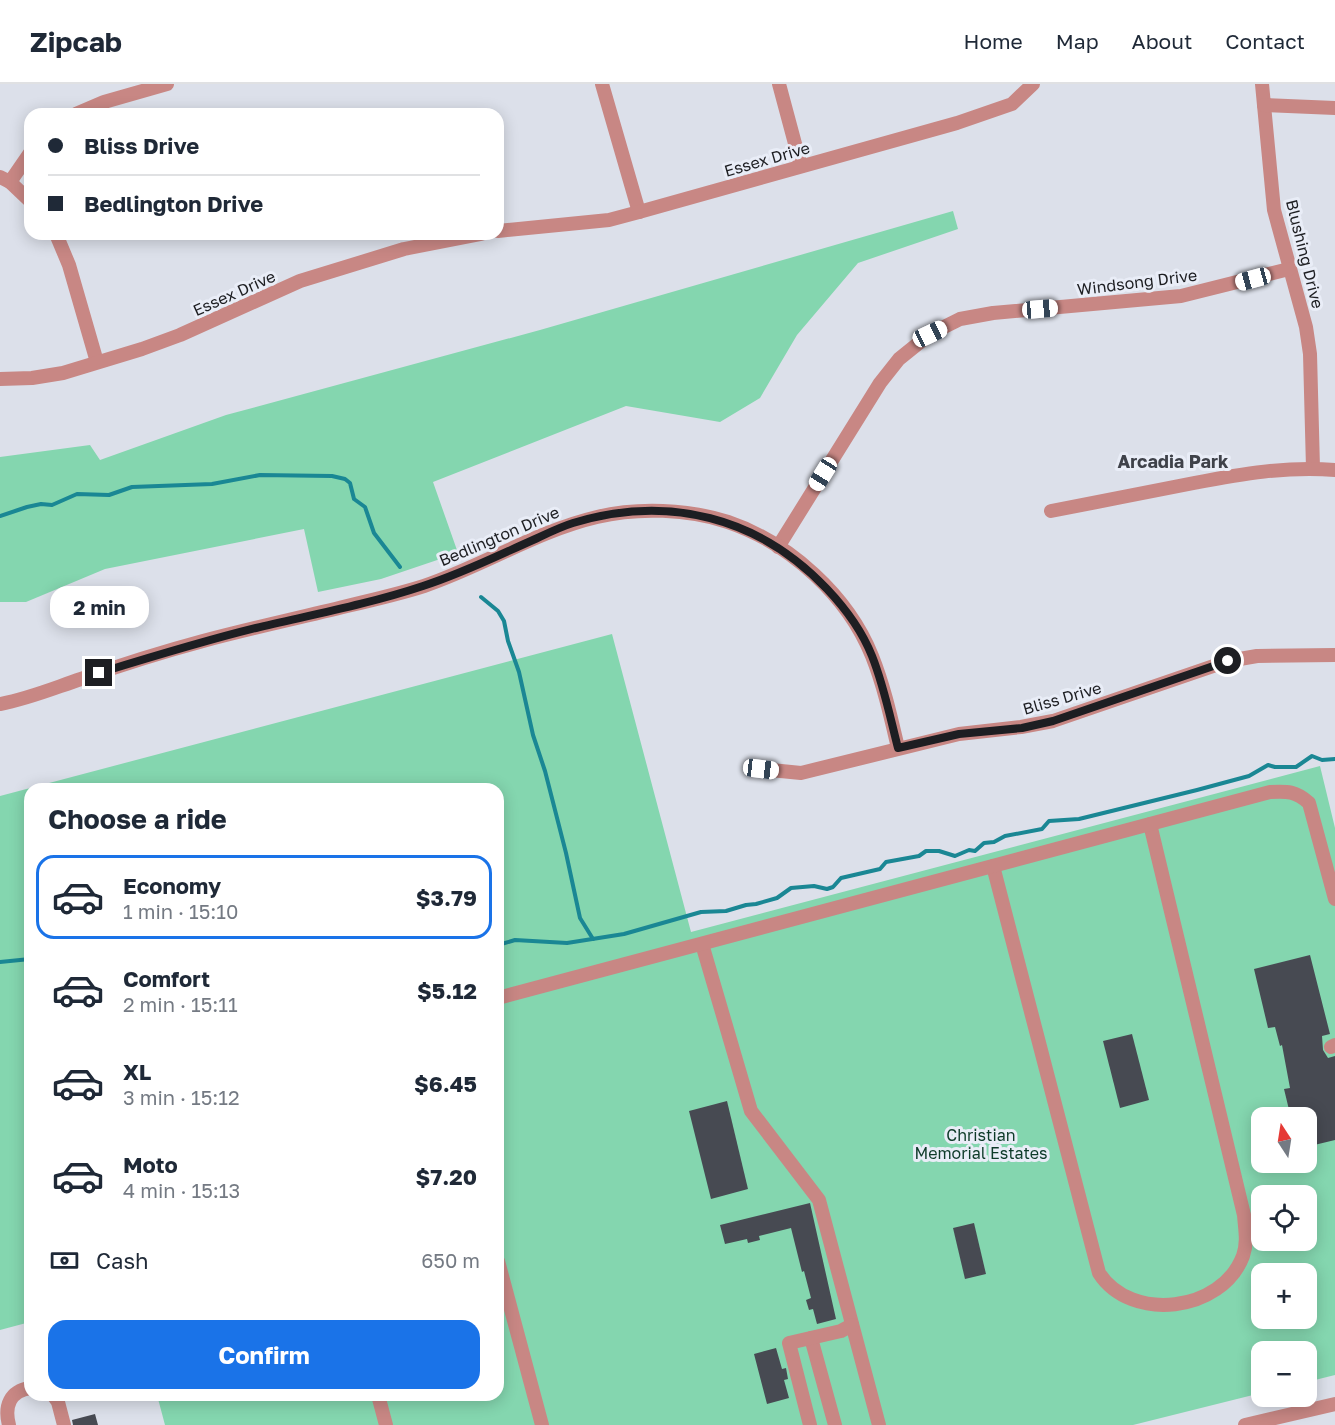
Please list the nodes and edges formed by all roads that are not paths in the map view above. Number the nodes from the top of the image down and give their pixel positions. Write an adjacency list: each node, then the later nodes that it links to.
1 (167, 84): 7 (street)
2 (602, 84): 13 (street)
3 (778, 84): 10 (street)
4 (1033, 84): 10 (street, Essex Drive)
5 (1262, 84): 6 (street, Blushing Drive)
6 (1264, 105): 8 (street); 17 (street, Blushing Drive)
7 (90, 108)
8 (1335, 108)
9 (24, 159): 11 (street)
10 (801, 166): 13 (street, Essex Drive)
11 (5, 180): 12 (street)
12 (24, 196)
13 (639, 212): 14 (street, Essex Drive)
14 (504, 230)
15 (59, 240): 18 (street)
16 (450, 240): 18 (street, Essex Drive)
17 (1289, 269): 20 (street, Blushing Drive); 23 (street, Windsong Drive)
18 (98, 362): 19 (street, Essex Drive)
19 (0, 379)
20 (1312, 468): 21 (street); 22 (street)
21 (1335, 470)
22 (1050, 511)
23 (778, 547): 25 (street, Bedlington Drive); 26 (street, Bedlington Drive)
24 (1335, 654): 26 (street, Bliss Drive)
25 (0, 704)
26 (898, 748): 27 (street, Bliss Drive)
27 (761, 769)
28 (1150, 824): 29 (street); 29 (street); 30 (street)
29 (993, 866): 31 (street)
30 (1335, 899)
31 (702, 944): 32 (street); 34 (street)
32 (504, 996)
33 (504, 1283): 43 (street)
34 (852, 1326): 35 (street); 46 (street)
35 (811, 1338): 44 (street); 45 (street)
36 (24, 1390): 40 (street)
37 (57, 1401): 41 (street)
38 (380, 1401): 42 (street)
39 (1335, 1404): 47 (street)
40 (9, 1425)
41 (64, 1425)
42 (386, 1425)
43 (542, 1425)
44 (810, 1425)
45 (835, 1425)
46 (879, 1425)
47 (1245, 1425)

